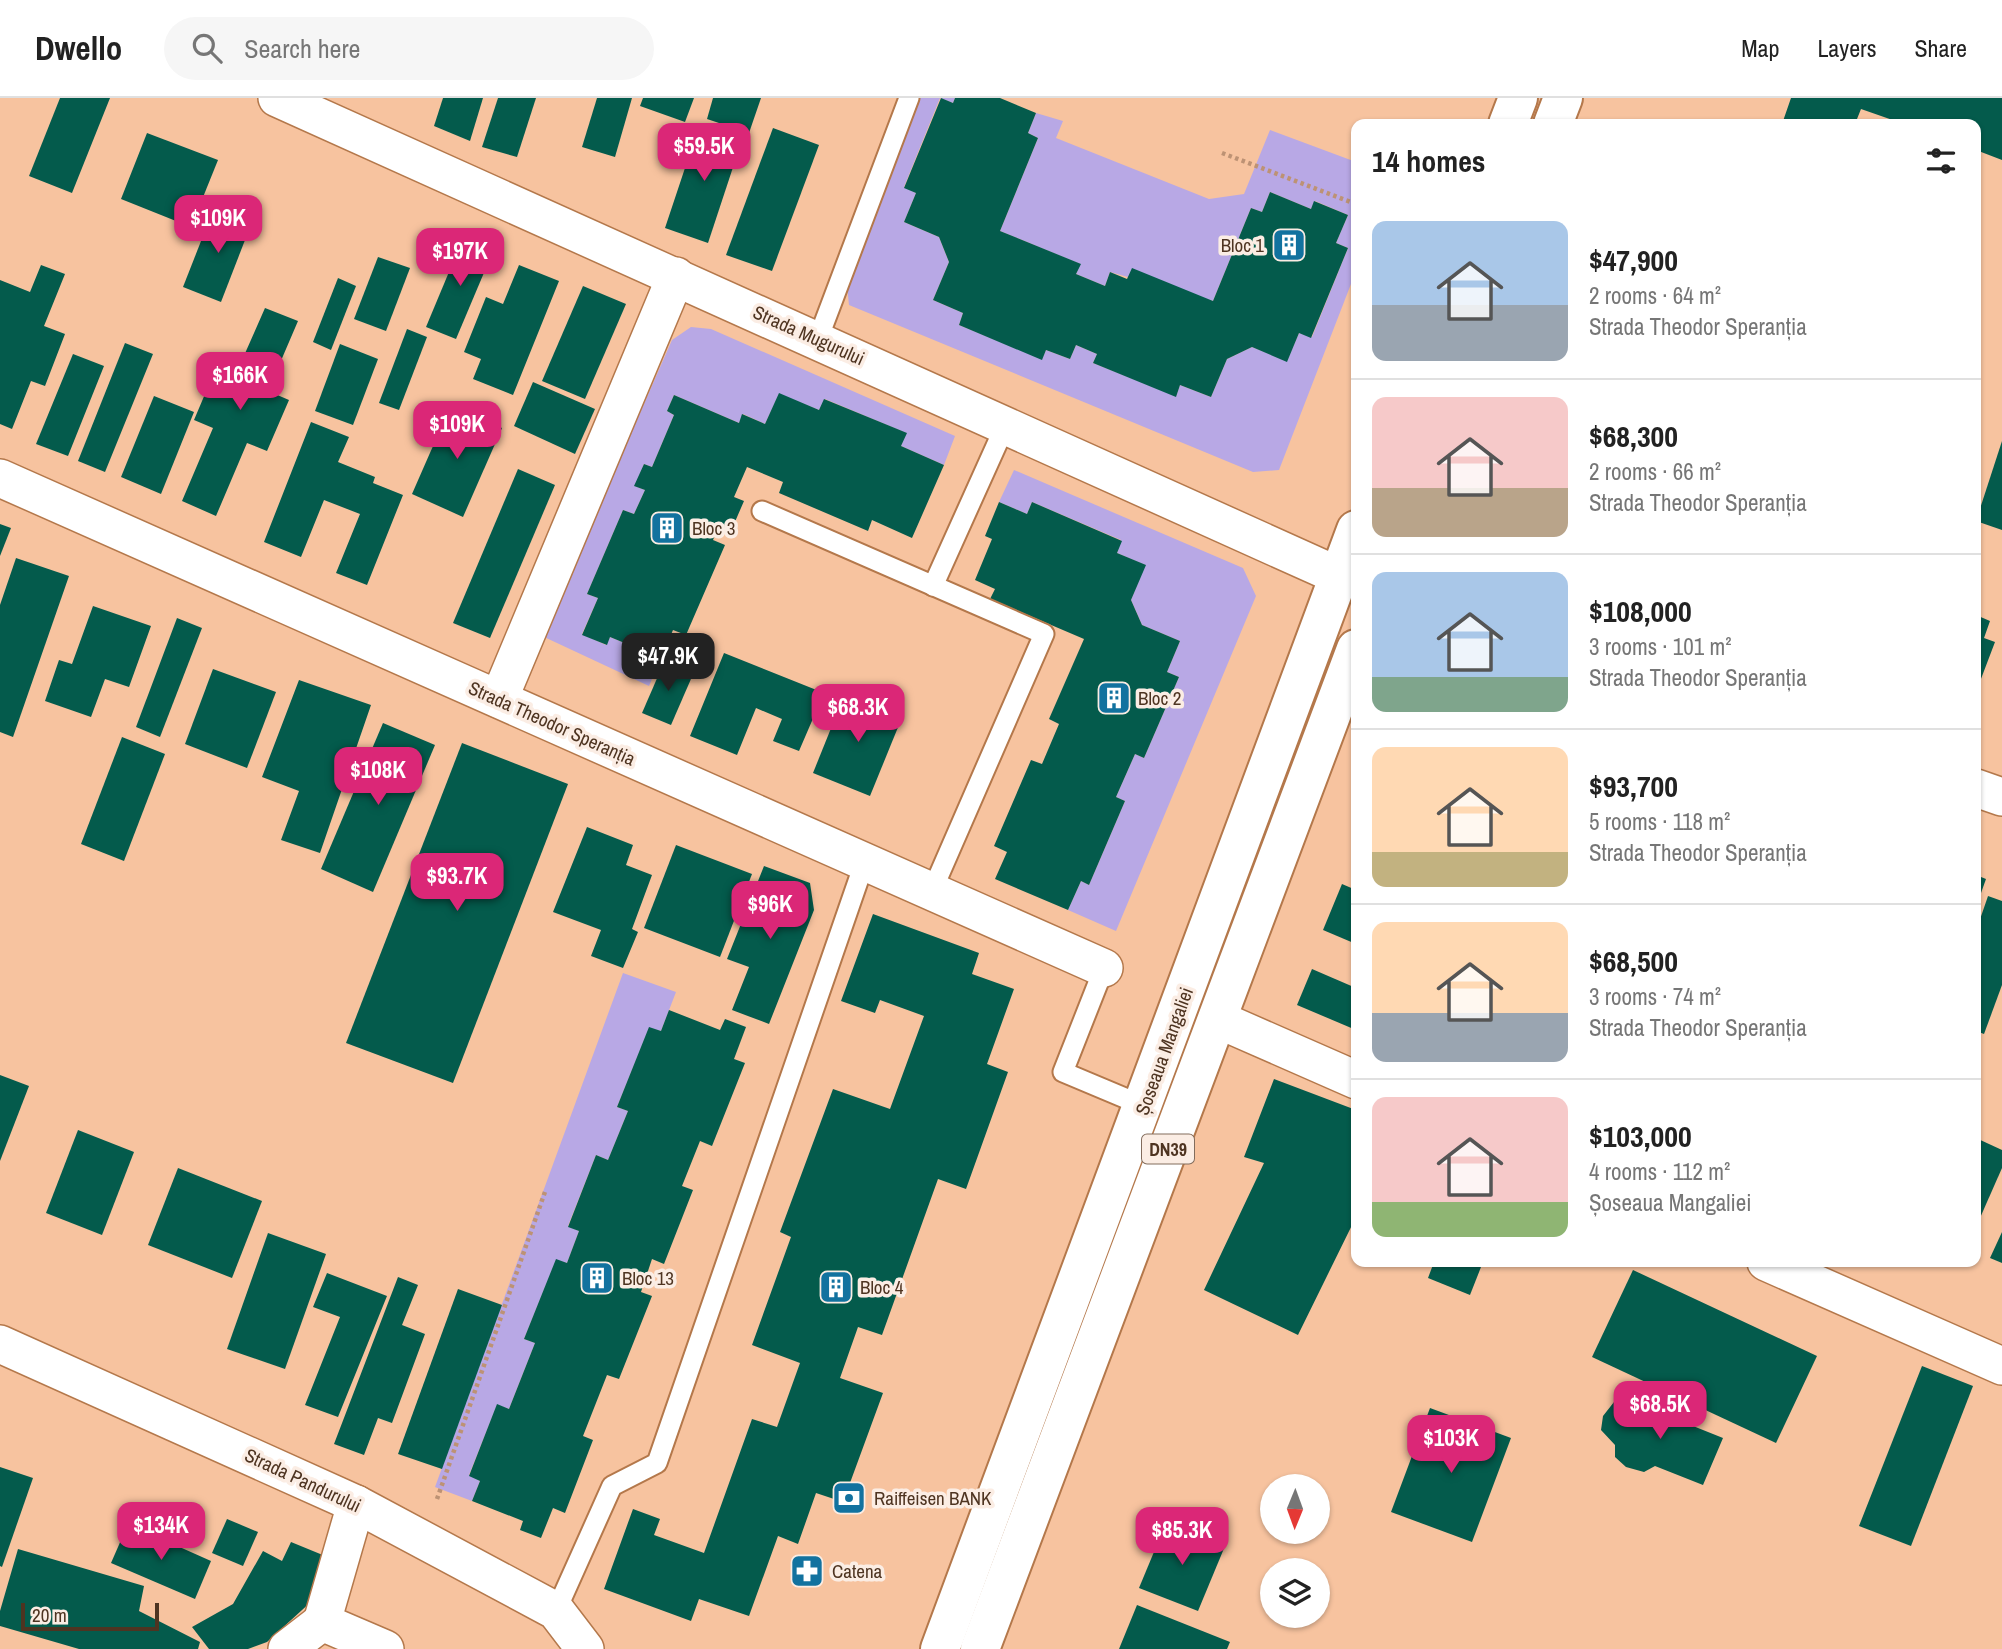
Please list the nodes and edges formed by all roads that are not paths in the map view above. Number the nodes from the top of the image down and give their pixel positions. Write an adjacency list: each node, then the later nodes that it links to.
1 (277, 98): 7 (street, Strada Mugurului)
2 (909, 98): 8 (lane)
3 (1518, 98): 5 (main road)
4 (1563, 98): 6 (main road)
5 (1510, 119)
6 (1555, 119)
7 (676, 276): 8 (street, Strada Mugurului); 16 (street)
8 (818, 339): 9 (street, Strada Mugurului)
9 (1006, 424): 13 (street, Strada Mugurului); 14 (lane)
10 (0, 478): 16 (street, Strada Theodor Speranția)
11 (762, 511): 14 (lane)
12 (1351, 544): 13 (main road, Șoseaua Mangaliei / DN39)
13 (1339, 576): 24 (main road, Șoseaua Mangaliei / DN39)
14 (933, 586): 20 (lane)
15 (1351, 662): 22 (main road, Șoseaua Mangaliei / DN39)
16 (499, 699): 19 (street, Strada Theodor Speranția)
17 (1981, 790): 18 (street)
18 (2002, 797)
19 (865, 861): 20 (street, Strada Theodor Speranția); 29 (lane)
20 (932, 891): 21 (street, Strada Theodor Speranția)
21 (1104, 968): 24 (lane)
22 (1217, 1018): 23 (street); 35 (main road, Șoseaua Mangaliei / DN39)
23 (1351, 1078)
24 (1144, 1106): 34 (main road, Șoseaua Mangaliei / DN39)
25 (1777, 1267): 27 (street)
26 (0, 1344): 28 (street, Strada Pandurului)
27 (2002, 1367)
28 (356, 1504): 29 (street, Strada Pandurului); 30 (street)
29 (556, 1611): 33 (street, Strada Pandurului)
30 (322, 1622): 31 (street); 32 (street)
31 (287, 1649)
32 (385, 1649)
33 (585, 1649)
34 (940, 1649)
35 (980, 1649)

